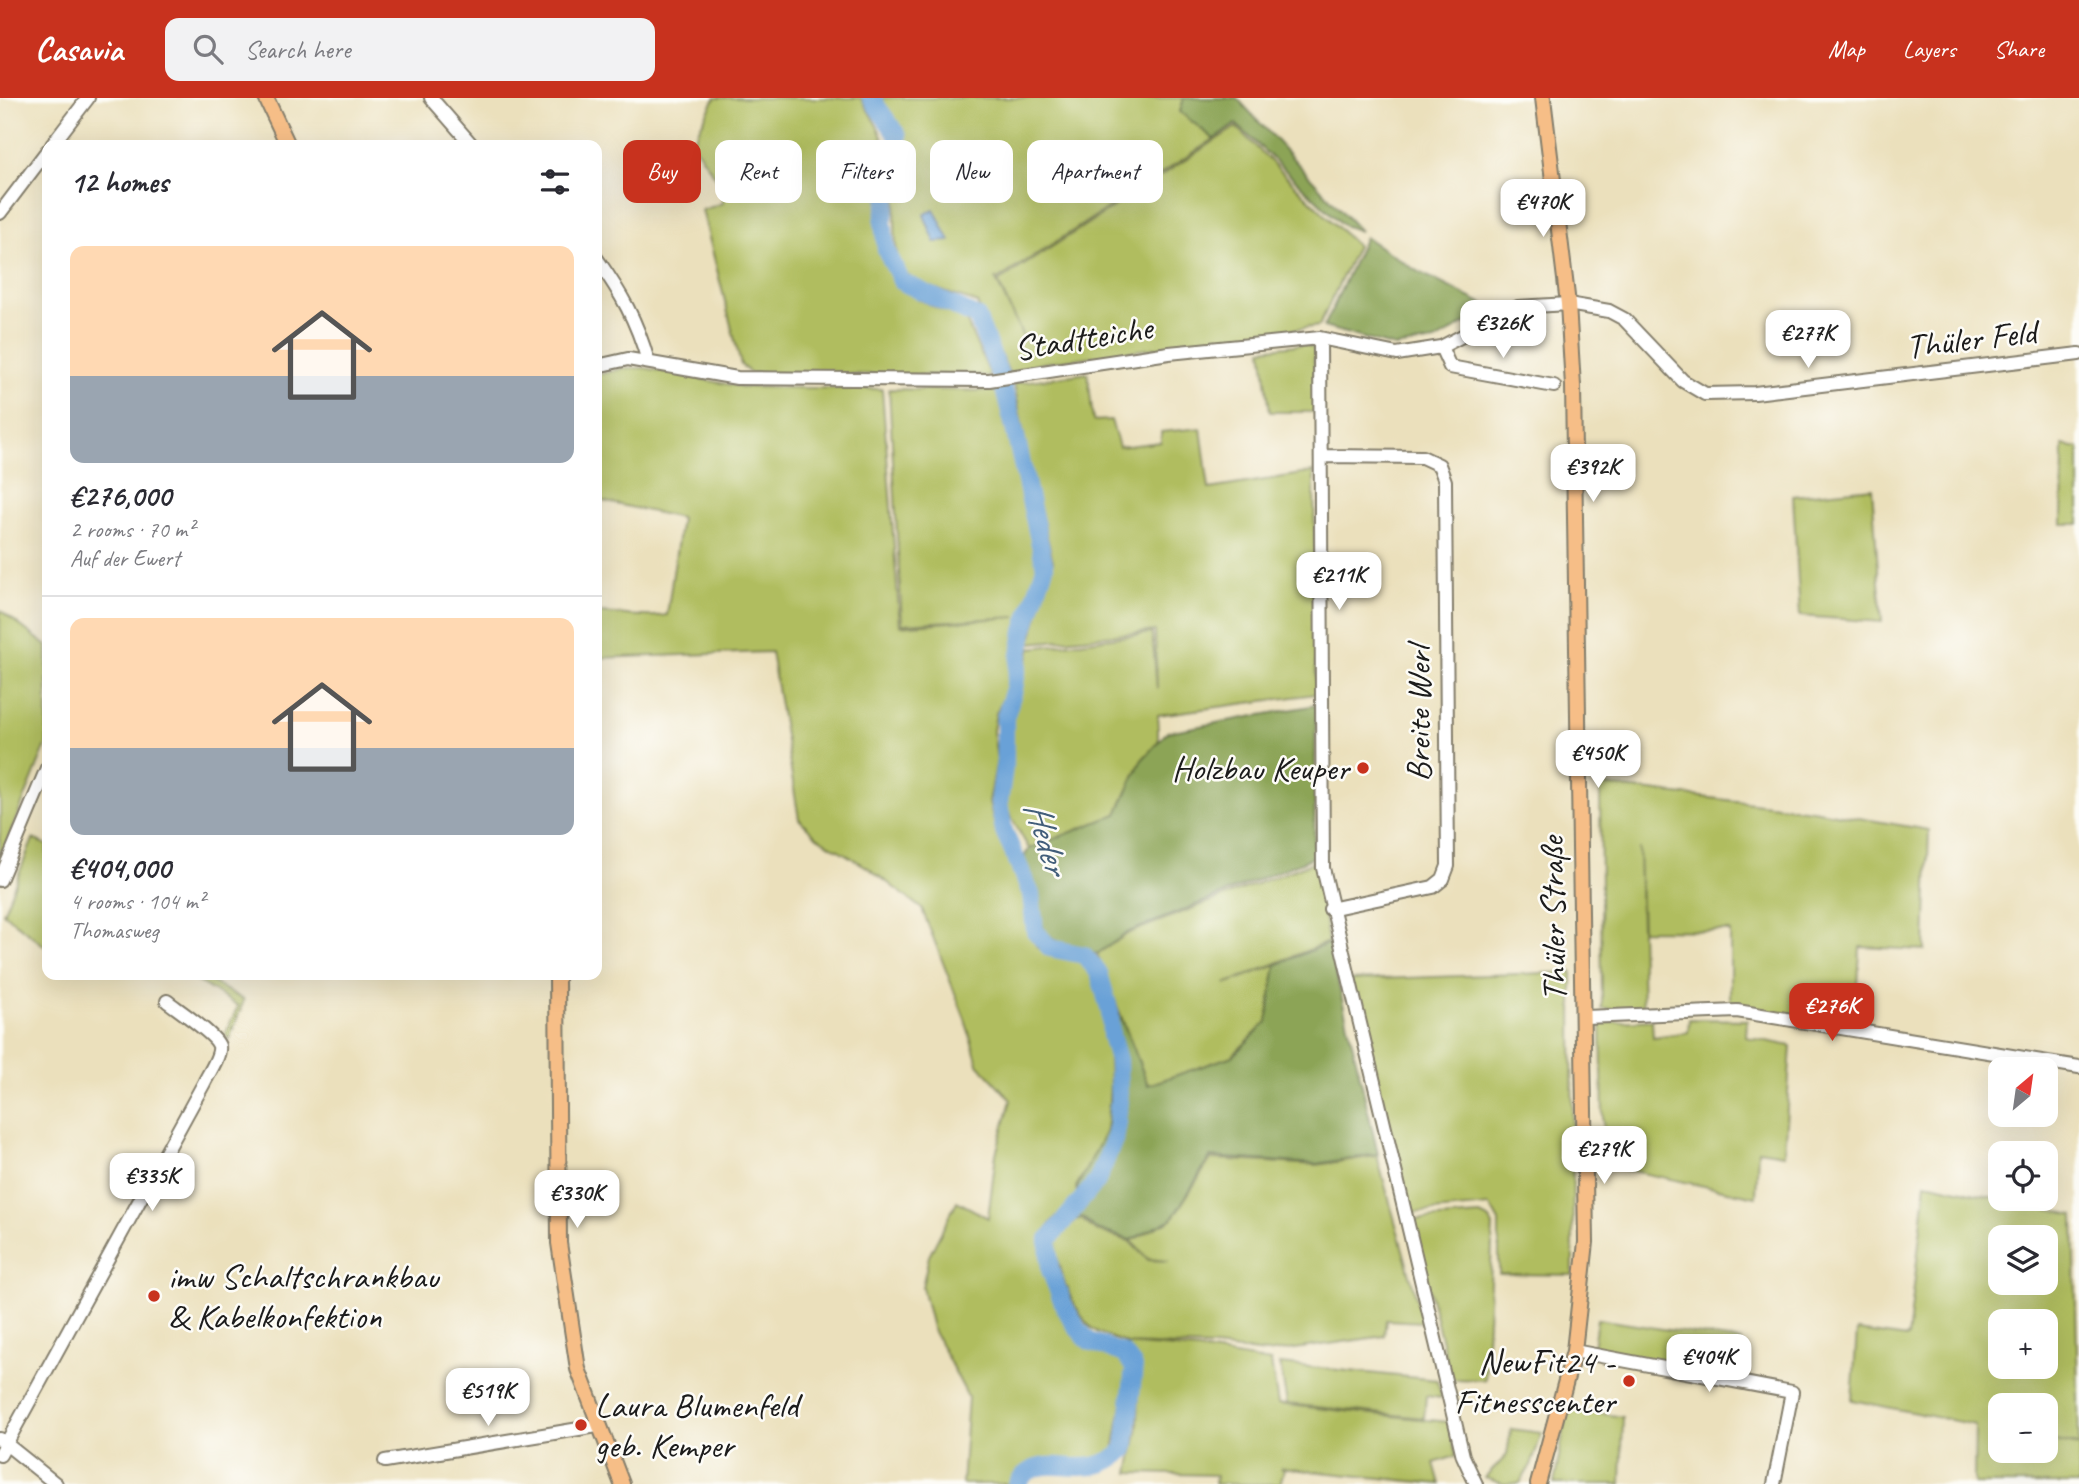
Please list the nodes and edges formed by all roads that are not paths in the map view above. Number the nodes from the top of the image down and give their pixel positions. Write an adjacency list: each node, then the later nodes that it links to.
1 (88, 98): 5 (street)
2 (266, 98): 6 (main road)
3 (431, 98): 7 (street)
4 (1543, 98): 11 (main road, Thüler Straße)
5 (56, 140)
6 (286, 140)
7 (468, 140)
8 (42, 158): 9 (street)
9 (0, 213)
10 (602, 267): 15 (street)
11 (1568, 304): 13 (street, Stadtteiche); 14 (street, Thüler Feld); 24 (main road, Thüler Straße)
12 (1320, 338): 13 (street, Stadtteiche); 15 (street, Stadtteiche); 18 (street)
13 (1441, 347): 17 (street)
14 (2079, 354)
15 (648, 361): 16 (street, Stadtteiche)
16 (602, 365)
17 (1554, 386)
18 (1323, 456): 21 (street); 21 (street, Breite Werl)
19 (42, 780): 20 (street)
20 (0, 880)
21 (1330, 909): 32 (street)
22 (557, 980): 27 (main road)
23 (167, 1001): 28 (street)
24 (1585, 1017): 25 (street); 26 (main road, Thüler Straße)
25 (2079, 1067)
26 (1574, 1351): 33 (main road, Thüler Straße); 34 (street)
27 (597, 1426): 29 (street); 31 (main road)
28 (2, 1446): 30 (street)
29 (386, 1461)
30 (56, 1484)
31 (622, 1484)
32 (1476, 1484)
33 (1538, 1484)
34 (1774, 1484)

